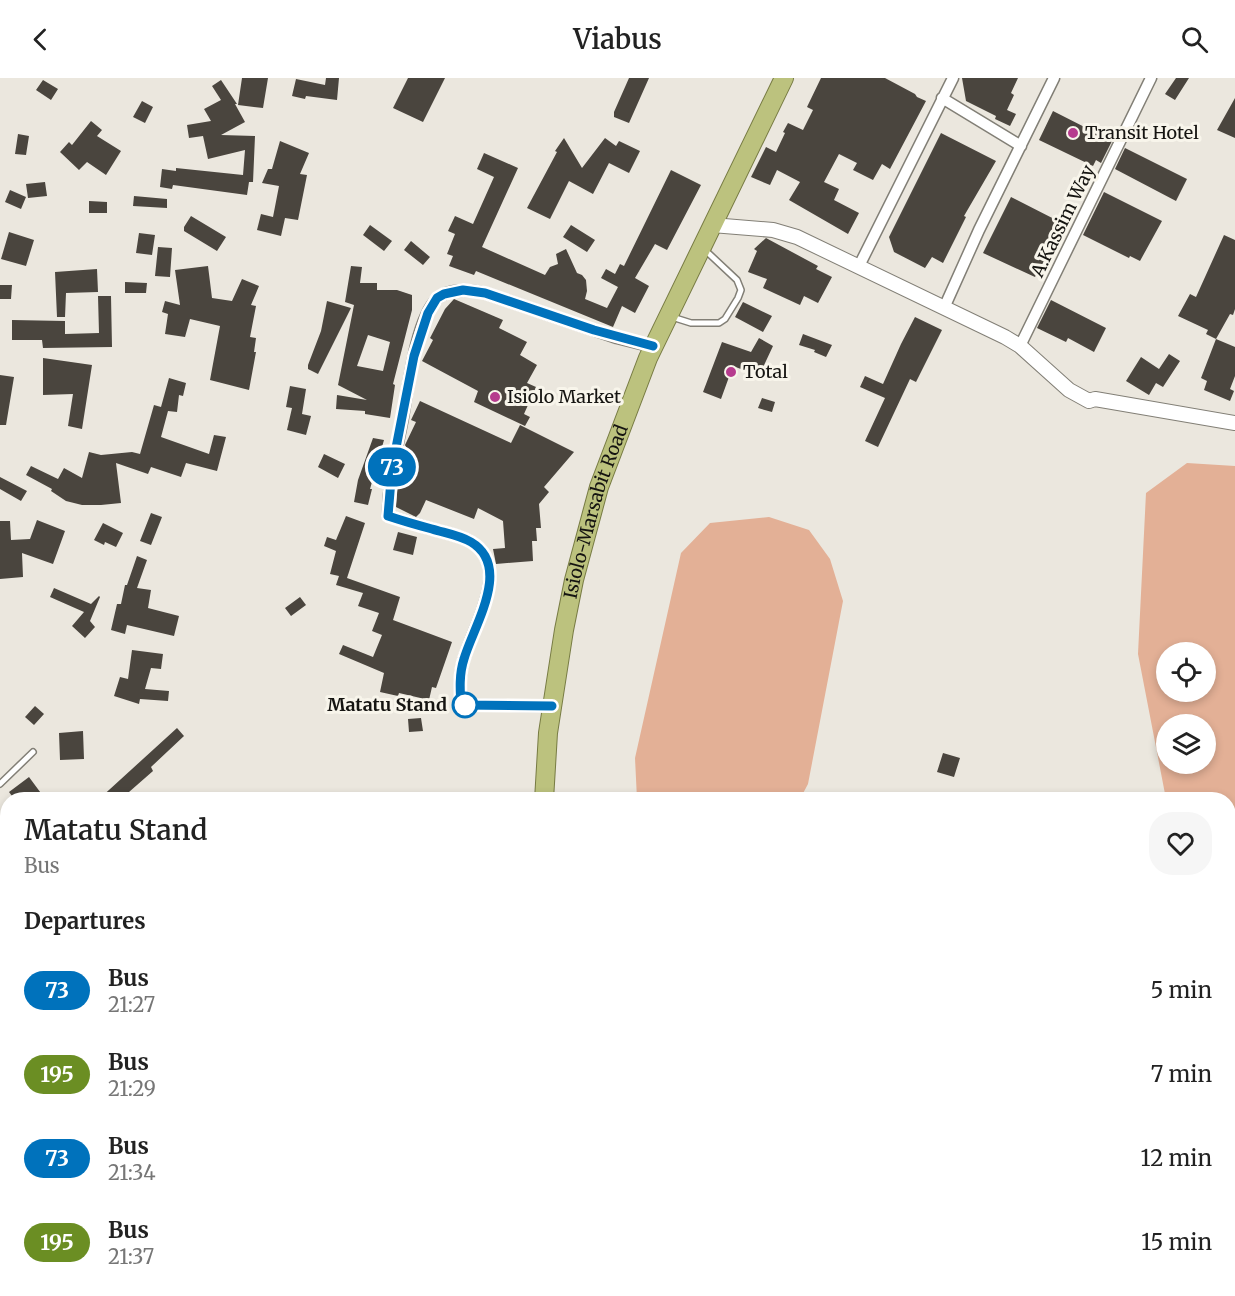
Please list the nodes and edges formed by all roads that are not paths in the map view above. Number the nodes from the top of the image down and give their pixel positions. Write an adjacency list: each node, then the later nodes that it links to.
1 (784, 78): 7 (highway, Isiolo-Marsabit Road)
2 (953, 78): 5 (street)
3 (1054, 78): 6 (street)
4 (1151, 78): 13 (street, A.Kassim Way)
5 (942, 98): 6 (street); 9 (street)
6 (1021, 146): 10 (street)
7 (712, 225): 8 (highway, Isiolo-Marsabit Road); 9 (street)
8 (701, 247): 11 (highway, Isiolo-Marsabit Road); 11 (lane)
9 (859, 267): 10 (street)
10 (944, 308): 13 (street)
11 (667, 316): 12 (highway, Isiolo-Marsabit Road)
12 (653, 346): 15 (highway, Isiolo-Marsabit Road); 15 (street)
13 (1020, 346): 14 (street)
14 (1235, 423)
15 (552, 706): 18 (highway, Isiolo-Marsabit Road)
16 (33, 752): 17 (lane)
17 (0, 784)
18 (545, 792)

